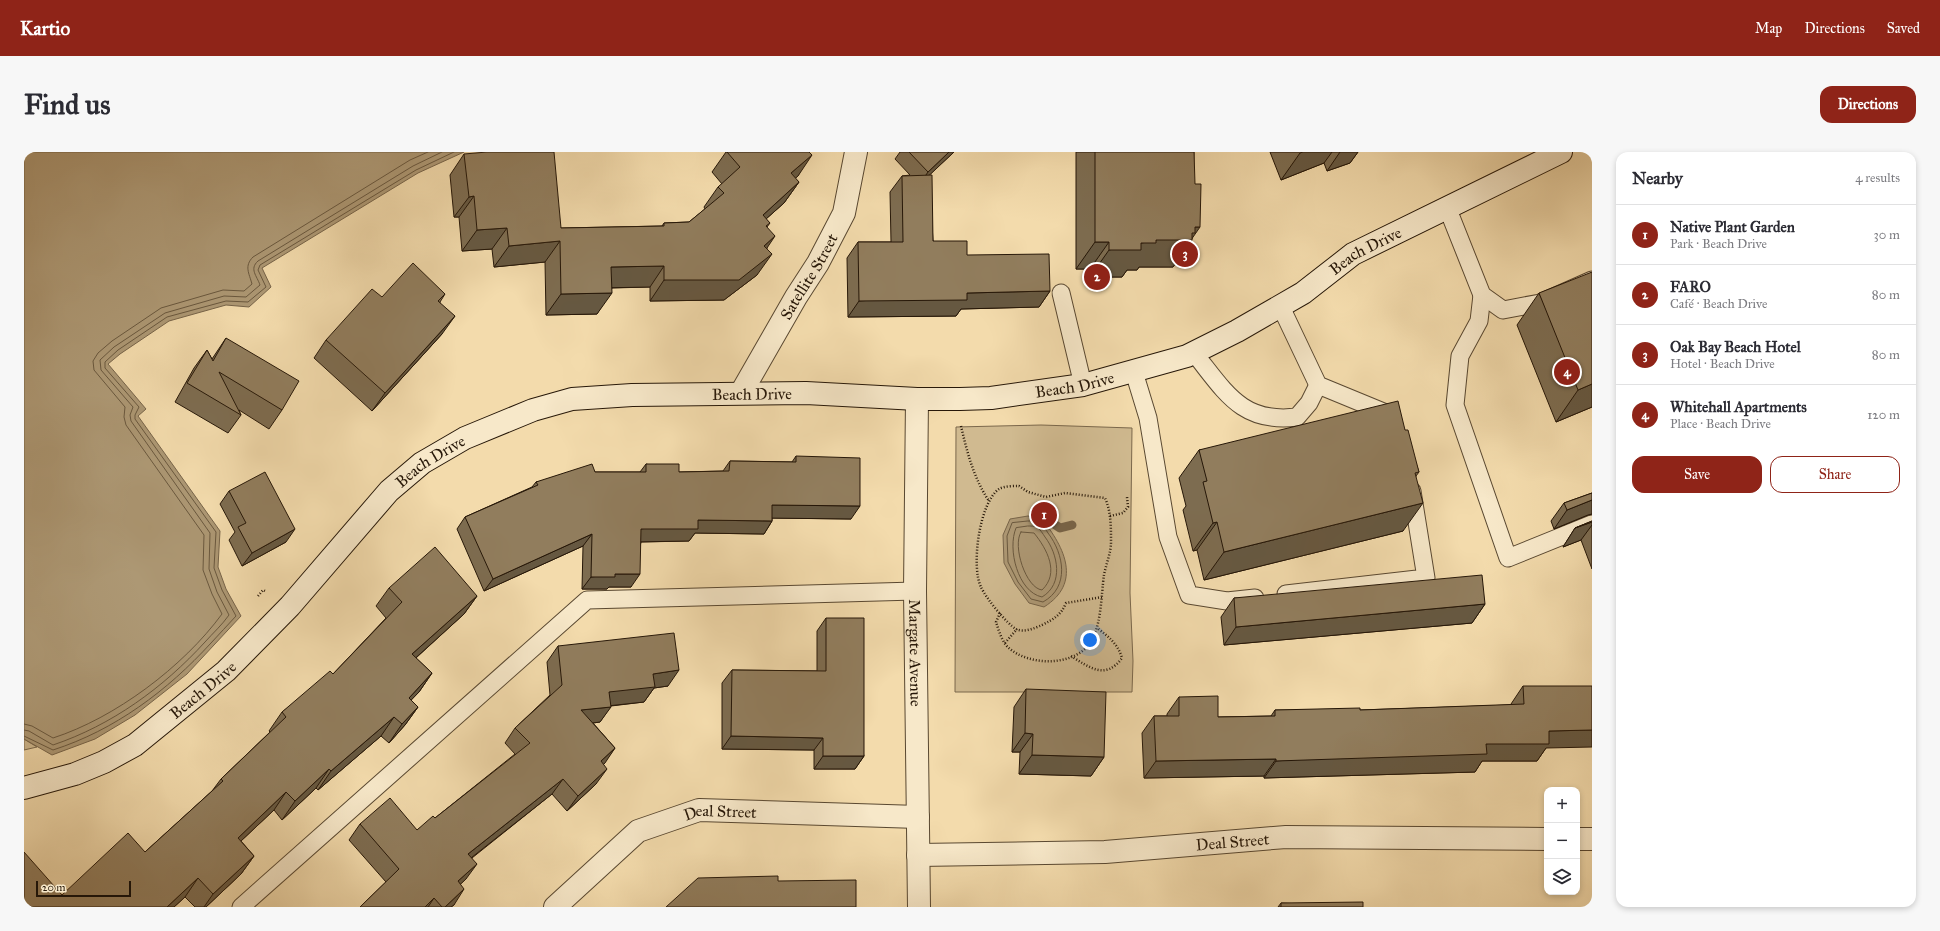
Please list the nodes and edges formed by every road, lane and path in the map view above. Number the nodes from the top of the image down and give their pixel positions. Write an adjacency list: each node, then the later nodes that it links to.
1 (856, 152): 12 (street, Satellite Street)
2 (1561, 152): 3 (street, Beach Drive)
3 (1447, 207): 6 (lane); 7 (street, Beach Drive)
4 (1592, 280): 6 (lane)
5 (1061, 293): 10 (lane)
6 (1482, 295): 20 (lane)
7 (1281, 307): 8 (street, Beach Drive); 11 (lane)
8 (1194, 352): 9 (street, Beach Drive); 11 (lane)
9 (1134, 372): 10 (street, Beach Drive); 16 (lane)
10 (1083, 385): 13 (street, Beach Drive)
11 (1318, 385): 15 (lane)
12 (741, 393): 13 (street, Beach Drive); 28 (street, Beach Drive)
13 (917, 399): 21 (street, Margate Avenue)
14 (961, 426): 18 (path)
15 (1396, 432)
16 (1408, 474)
17 (1127, 497): 19 (path)
18 (989, 502): 19 (path); 23 (path)
19 (1110, 516): 22 (path)
20 (1592, 524)
21 (915, 591): 29 (street, Margate Avenue); 34 (lane)
22 (1102, 597): 24 (path); 25 (path)
23 (1000, 613): 25 (path); 26 (path)
24 (1097, 628): 27 (path); 27 (path)
25 (1017, 629): 26 (path)
26 (1005, 643): 27 (path)
27 (1071, 656)
28 (24, 788)
29 (918, 817): 33 (street, Margate Avenue); 35 (street, Deal Street)
30 (1544, 839): 33 (street, Deal Street)
31 (1580, 839): 32 (street)
32 (1592, 839)
33 (918, 854): 36 (street, Margate Avenue)
34 (241, 907)
35 (555, 907)
36 (919, 907)

